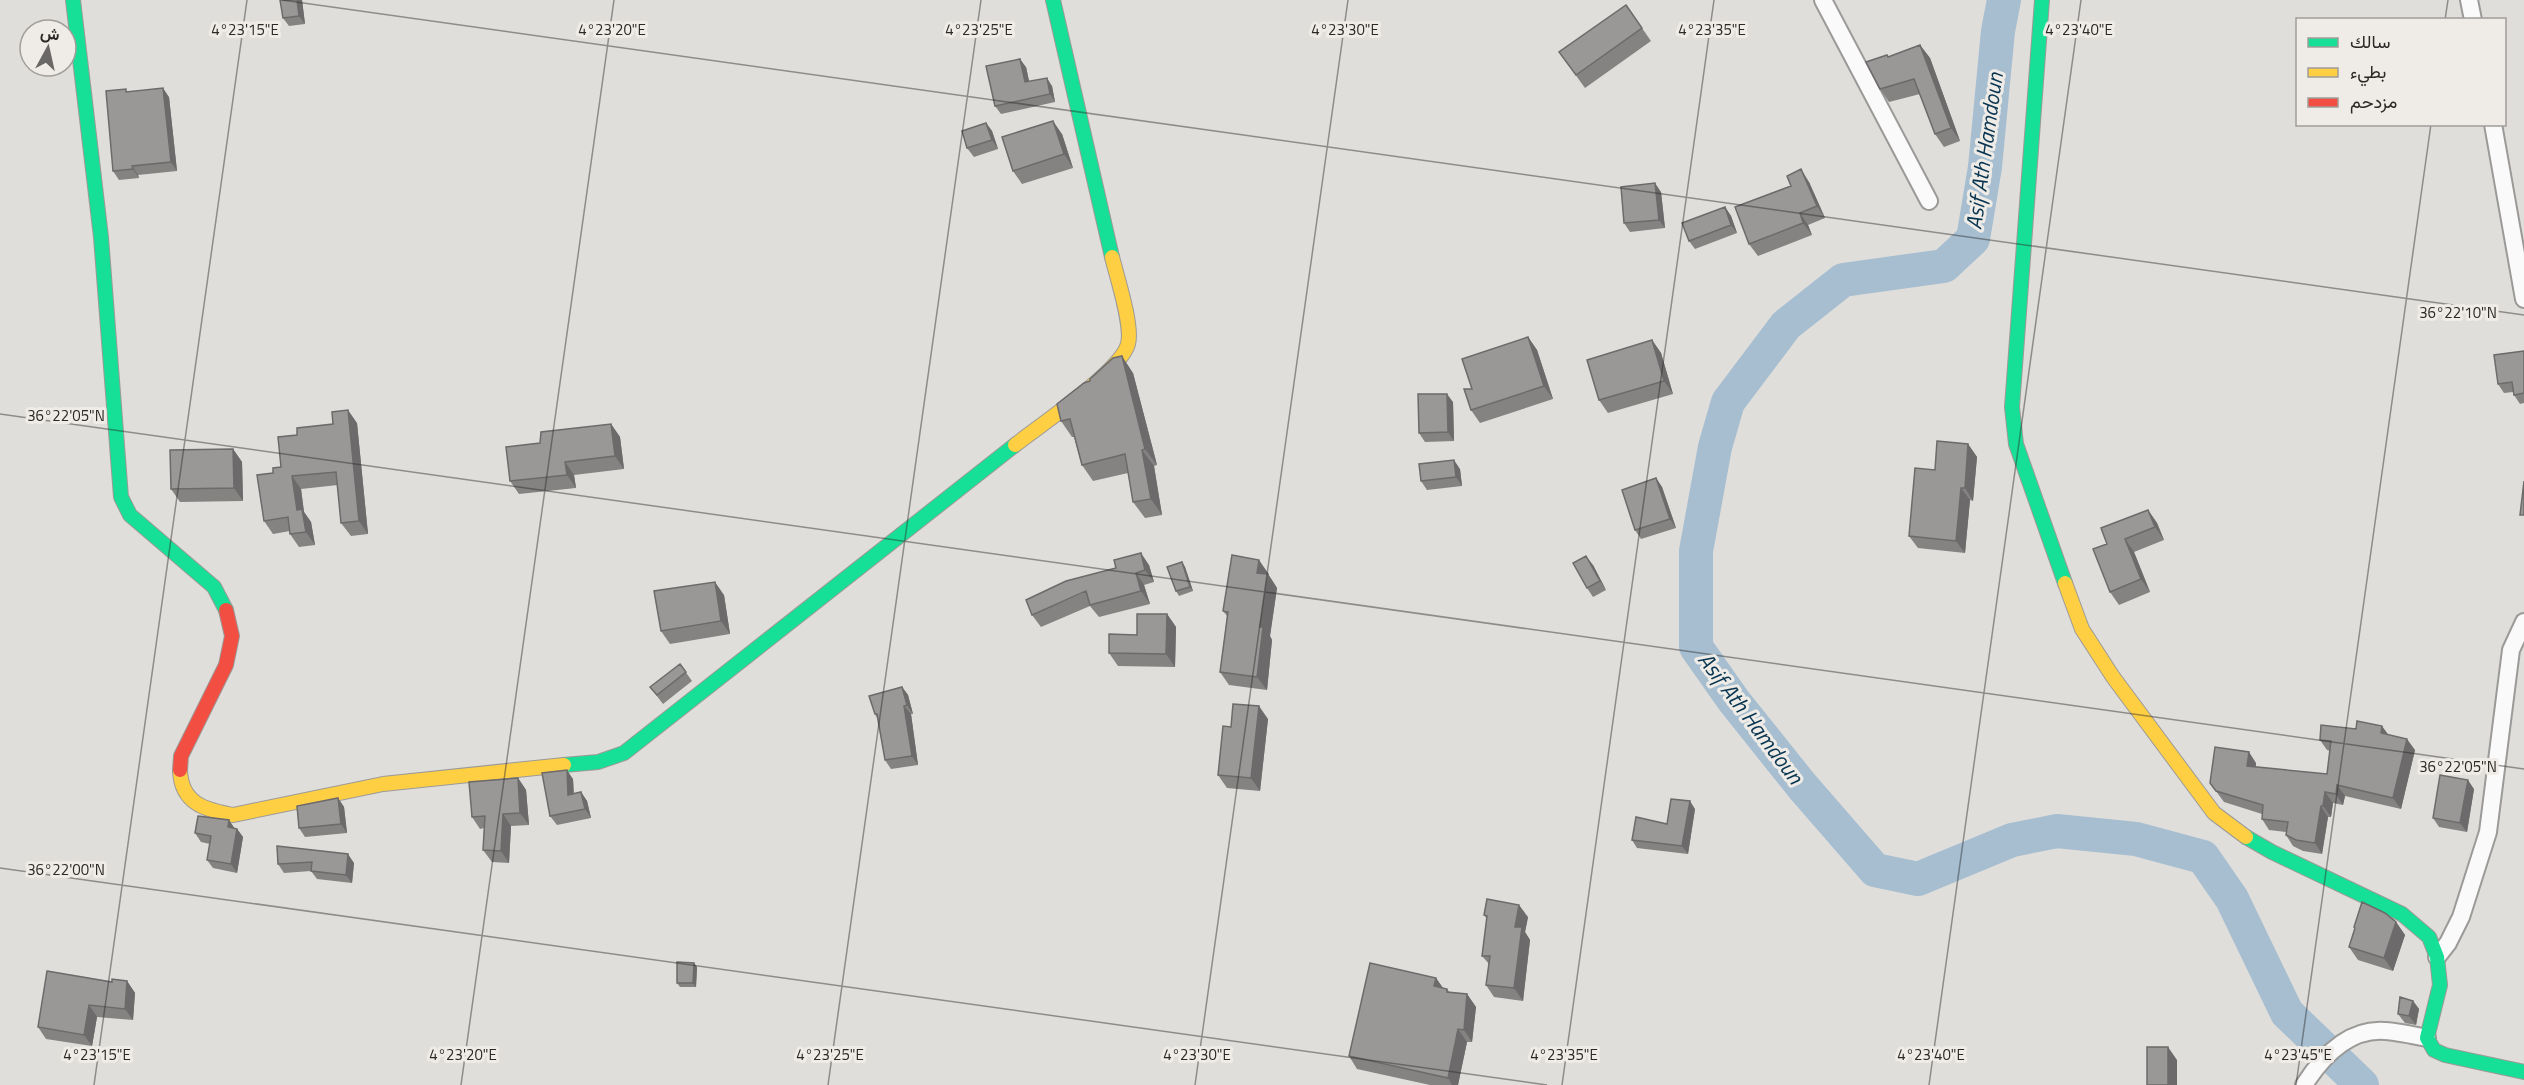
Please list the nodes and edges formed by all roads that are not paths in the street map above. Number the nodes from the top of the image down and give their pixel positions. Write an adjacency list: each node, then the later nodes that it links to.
1 (73, 0): 2 (street)
2 (1053, 0)
3 (1823, 0): 8 (street)
4 (2042, 0): 11 (street)
5 (2469, 0): 6 (street)
6 (2473, 18)
7 (2493, 126): 9 (street)
8 (1929, 201)
9 (2524, 299)
10 (2524, 622): 11 (street)
11 (2438, 957): 12 (street)
12 (2427, 1038): 13 (street); 14 (street)
13 (2524, 1072)
14 (2304, 1085)

